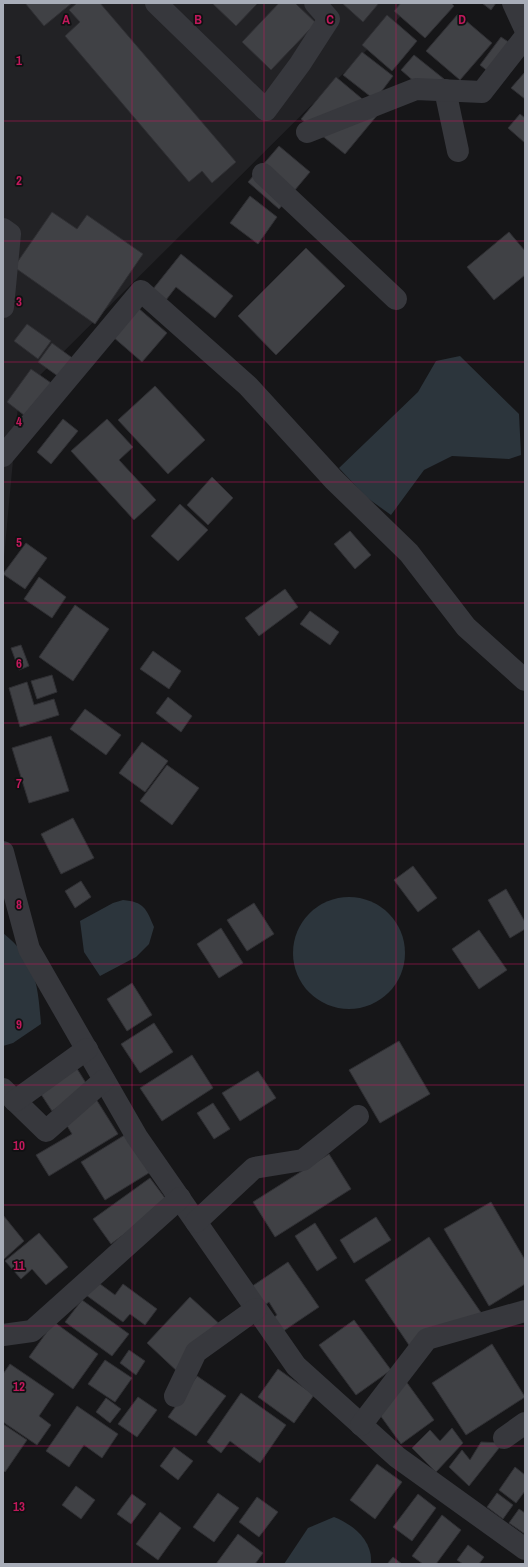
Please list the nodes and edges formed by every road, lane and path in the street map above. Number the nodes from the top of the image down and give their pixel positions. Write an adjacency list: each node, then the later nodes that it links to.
1 (156, 3): 2 (street)
2 (315, 3)
3 (513, 3): 4 (street)
4 (525, 30)
5 (525, 37): 6 (street)
6 (445, 90): 7 (street); 8 (street)
7 (307, 132)
8 (458, 151)
9 (263, 174): 11 (street)
10 (3, 229): 12 (street)
11 (396, 299)
12 (3, 307)
13 (3, 456): 14 (street)
14 (525, 680)
15 (3, 852): 16 (street)
16 (87, 1049): 17 (street); 18 (street)
17 (104, 1080): 18 (street); 20 (street)
18 (9, 1095)
19 (358, 1116): 21 (street)
20 (180, 1198): 21 (street); 24 (street)
21 (196, 1222): 22 (street)
22 (256, 1309): 25 (street); 27 (street)
23 (525, 1311): 27 (street)
24 (3, 1335)
25 (175, 1396)
26 (525, 1423): 28 (street)
27 (361, 1425): 29 (street)
28 (504, 1438)
29 (525, 1549)

